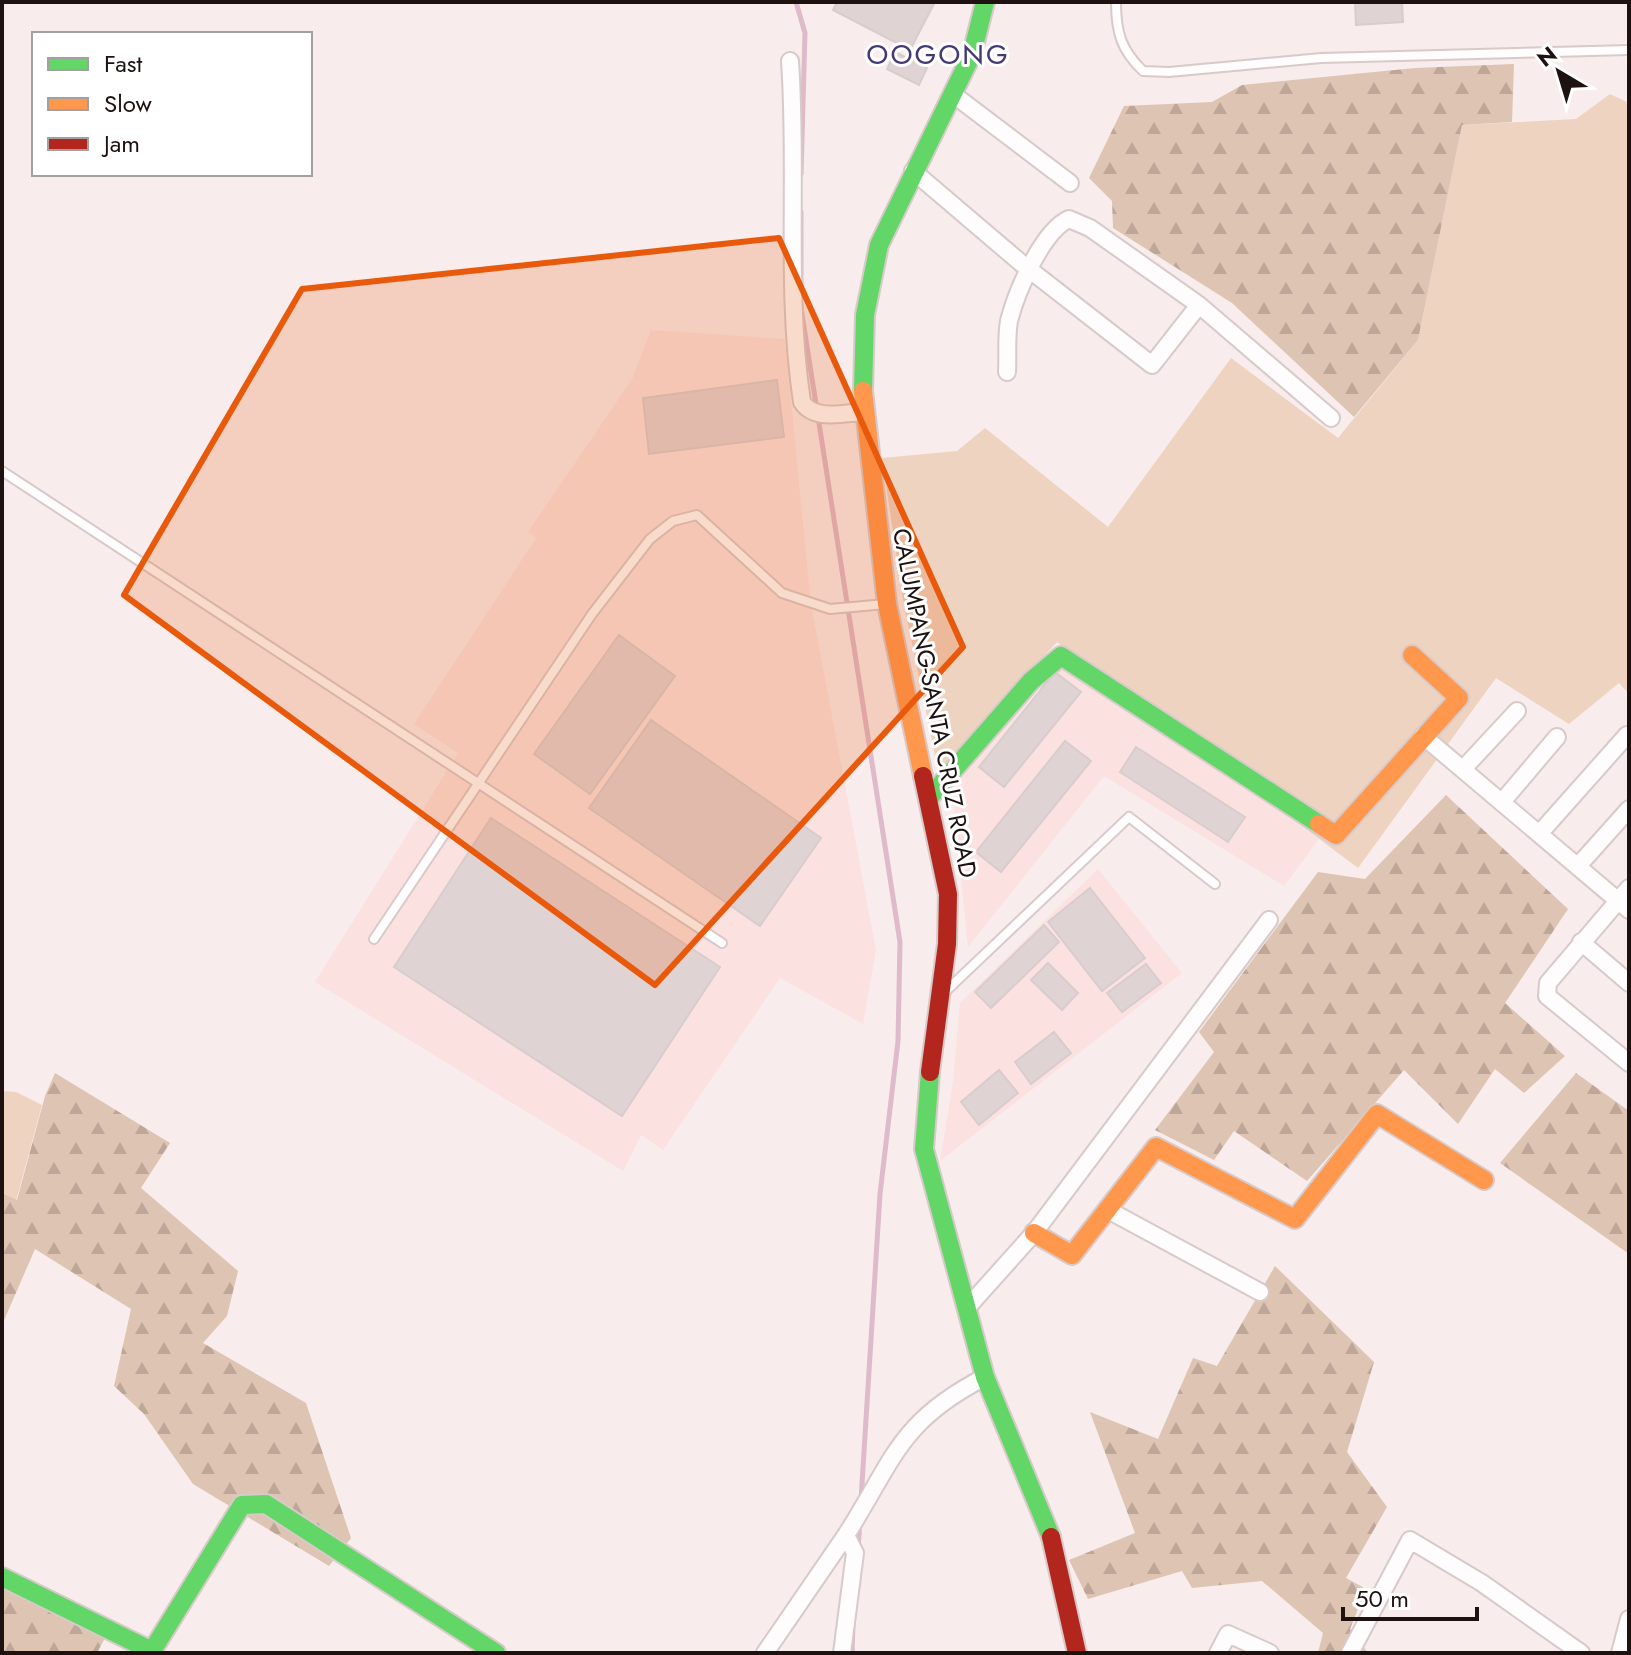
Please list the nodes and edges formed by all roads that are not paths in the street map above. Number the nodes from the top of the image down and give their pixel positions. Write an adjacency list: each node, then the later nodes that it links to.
1 (985, 2): 5 (street, CALUMPANG-SANTA CRUZ ROAD)
2 (1116, 2): 3 (lane)
3 (1629, 50)
4 (790, 61): 11 (street)
5 (954, 95): 6 (street, CALUMPANG-SANTA CRUZ ROAD); 7 (street)
6 (913, 171): 8 (street); 11 (street, CALUMPANG-SANTA CRUZ ROAD)
7 (1070, 183)
8 (1030, 270): 9 (street); 9 (street); 10 (street)
9 (1199, 305): 12 (street)
10 (1007, 372)
11 (863, 412): 14 (street, CALUMPANG-SANTA CRUZ ROAD)
12 (1331, 418)
13 (2, 471): 21 (lane)
14 (887, 604): 21 (lane); 22 (street, CALUMPANG-SANTA CRUZ ROAD)
15 (1412, 655): 18 (street)
16 (1517, 711): 20 (street)
17 (1627, 735): 25 (street)
18 (1423, 736): 20 (street); 22 (street)
19 (1557, 737): 23 (street)
20 (1463, 769): 23 (street)
21 (479, 782): 31 (lane); 33 (lane)
22 (929, 798): 35 (street, CALUMPANG-SANTA CRUZ ROAD)
23 (1502, 802): 25 (street)
24 (1629, 809): 26 (street)
25 (1539, 834): 26 (street)
26 (1578, 866): 29 (street)
27 (1215, 884): 35 (lane)
28 (1629, 888): 29 (street)
29 (1624, 906): 32 (street)
30 (1269, 920): 39 (street)
31 (374, 939)
32 (1581, 942): 34 (street); 36 (street)
33 (722, 943)
34 (1629, 983)
35 (941, 996): 41 (street, CALUMPANG-SANTA CRUZ ROAD)
36 (1629, 1063)
37 (1484, 1180): 38 (street)
38 (1108, 1210): 39 (street); 40 (street)
39 (1034, 1233): 41 (street)
40 (1260, 1292)
41 (966, 1309): 42 (street, CALUMPANG-SANTA CRUZ ROAD)
42 (985, 1377): 43 (street); 50 (street, CALUMPANG-SANTA CRUZ ROAD)
43 (848, 1532): 48 (street); 49 (street)
44 (2, 1577): 46 (street)
45 (1629, 1619): 55 (street)
46 (152, 1652): 47 (street)
47 (496, 1653)
48 (765, 1653)
49 (842, 1653)
50 (1077, 1653)
51 (1218, 1653): 52 (street)
52 (1270, 1653)
53 (1350, 1653): 54 (street)
54 (1581, 1653)
55 (1620, 1653)

